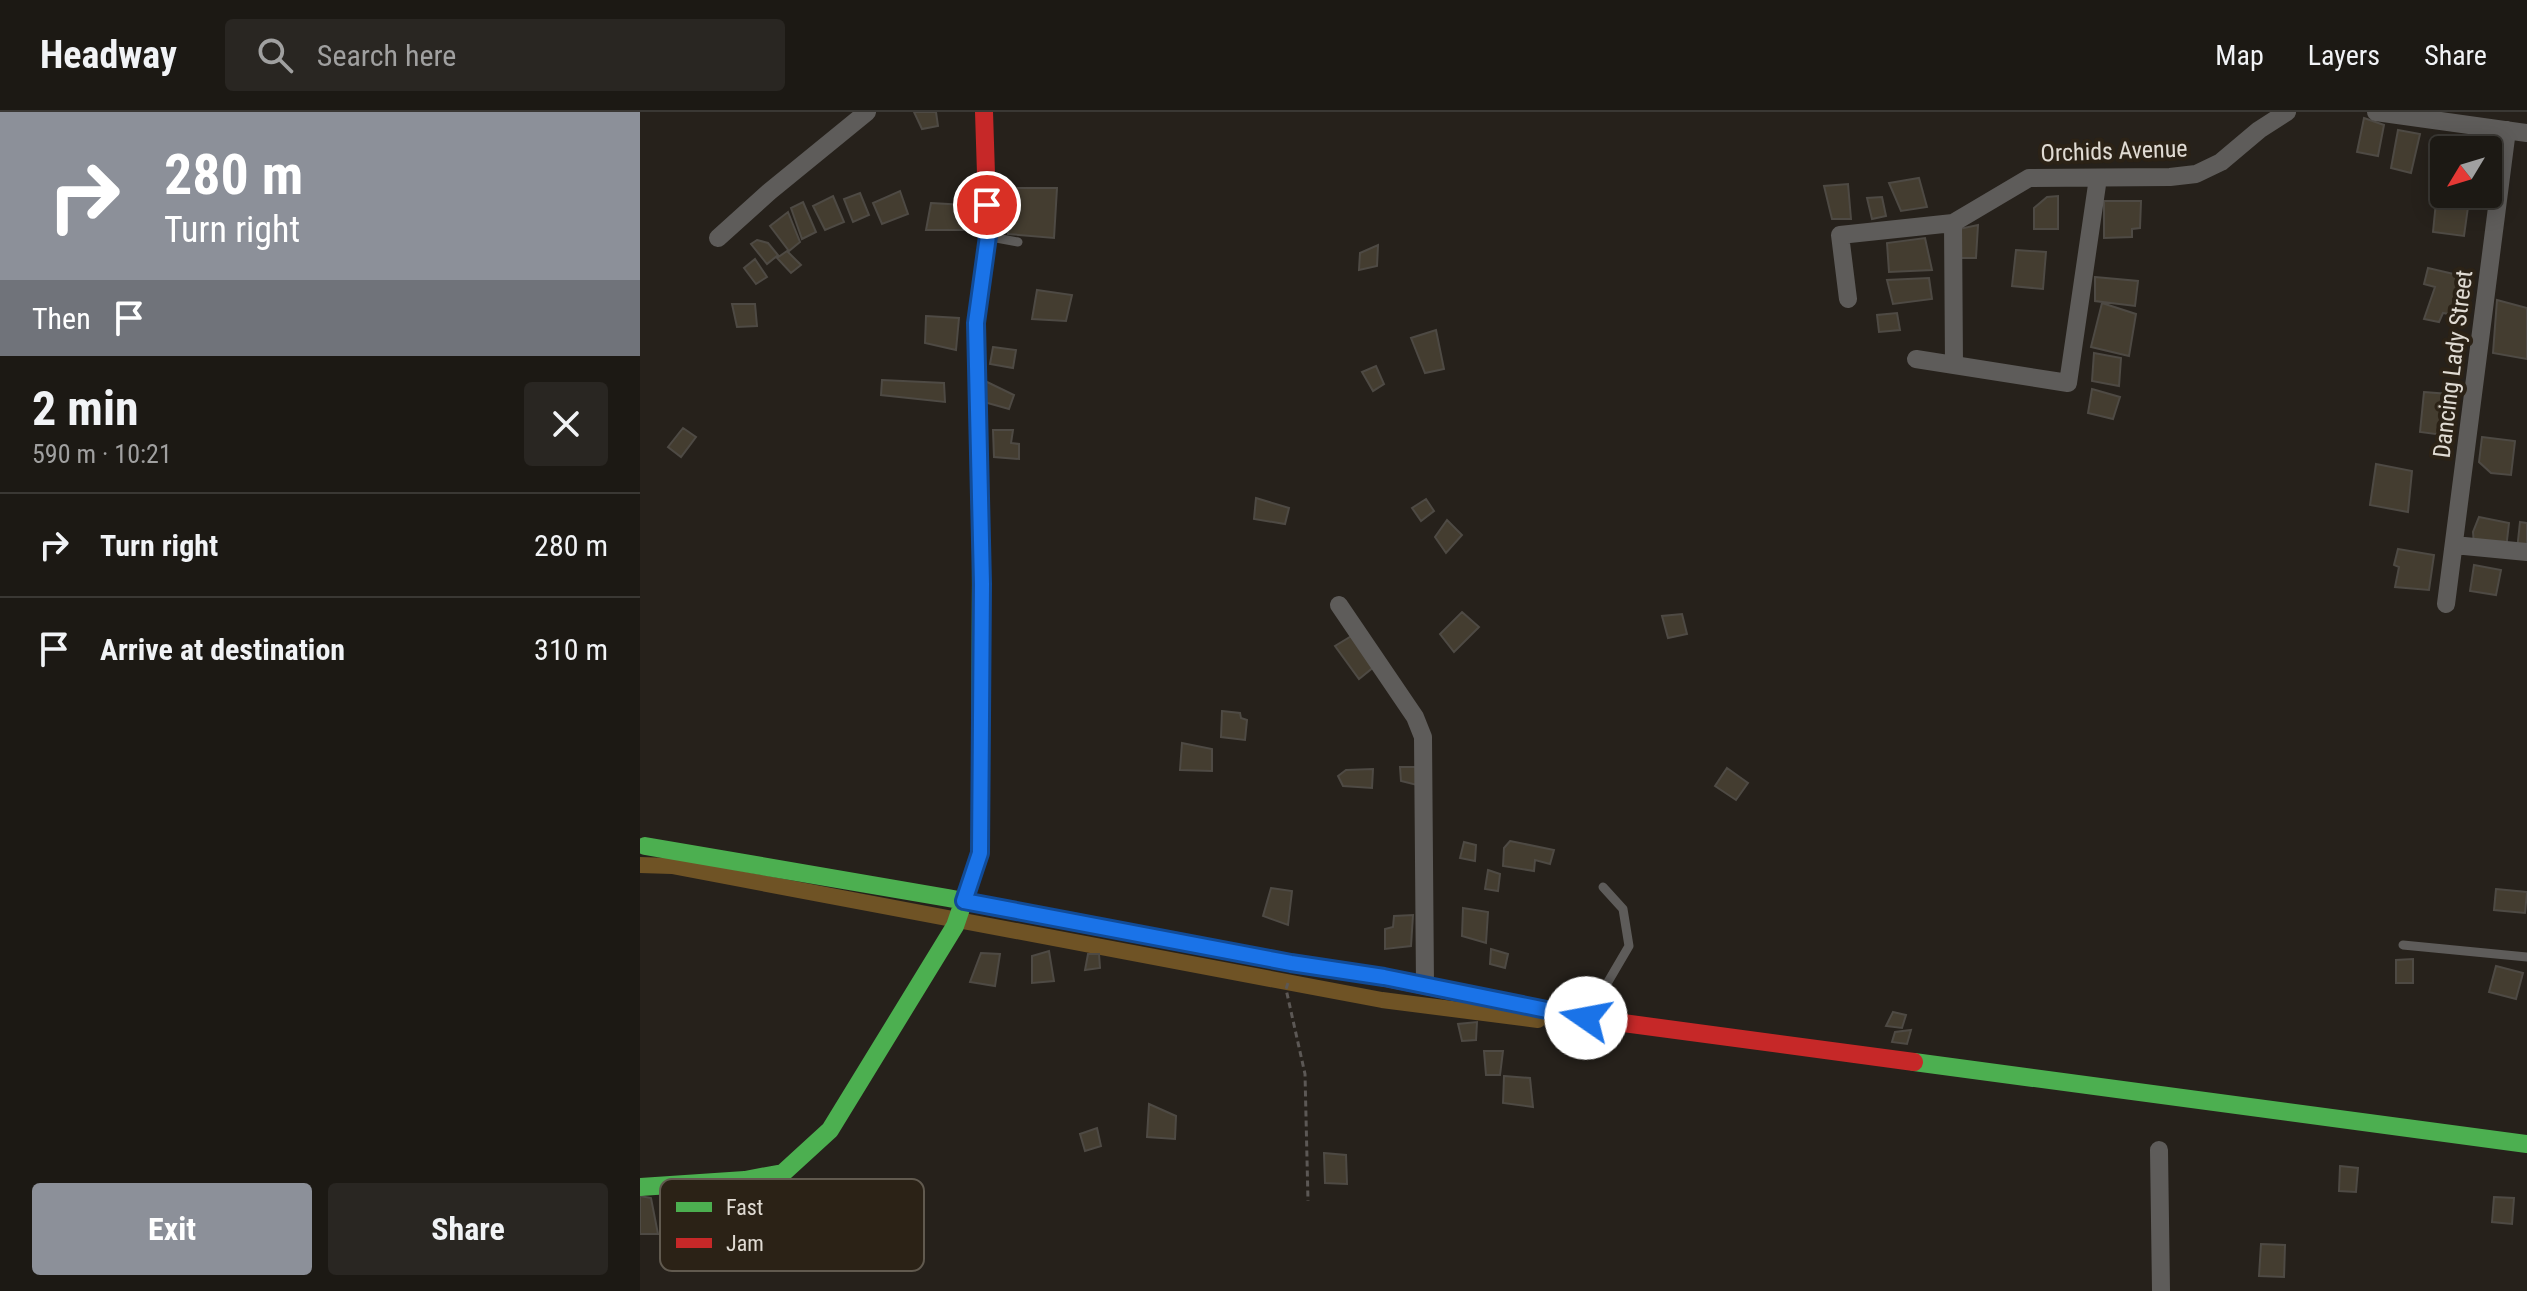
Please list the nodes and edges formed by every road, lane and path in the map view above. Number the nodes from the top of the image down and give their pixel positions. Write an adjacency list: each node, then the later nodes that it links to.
1 (867, 112): 10 (street)
2 (984, 112): 9 (street)
3 (2287, 112): 7 (street, Orchids Avenue)
4 (2376, 112): 5 (street)
5 (2507, 130): 6 (street); 15 (street, Dancing Lady Street)
6 (2527, 133)
7 (2098, 178): 8 (street, Orchids Avenue); 14 (street)
8 (1953, 223): 12 (street, Orchids Avenue); 14 (street)
9 (988, 236): 11 (lane); 21 (street)
10 (718, 238)
11 (1018, 242)
12 (1848, 299)
13 (1916, 359): 14 (street)
14 (1954, 365)
15 (2454, 545): 16 (street); 17 (street, Dancing Lady Street)
16 (2527, 552)
17 (2446, 604)
18 (1339, 605): 24 (street)
19 (645, 846): 21 (street)
20 (1603, 887): 26 (lane)
21 (962, 904): 24 (street); 29 (street)
22 (2403, 945): 23 (lane)
23 (2527, 957)
24 (1425, 985): 26 (street)
25 (1286, 989): 32 (path)
26 (1586, 1018): 27 (street)
27 (2527, 1144)
28 (2159, 1150): 33 (street)
29 (750, 1179)
30 (660, 1186): 31 (street)
31 (640, 1187)
32 (1308, 1201)
33 (2161, 1291)

